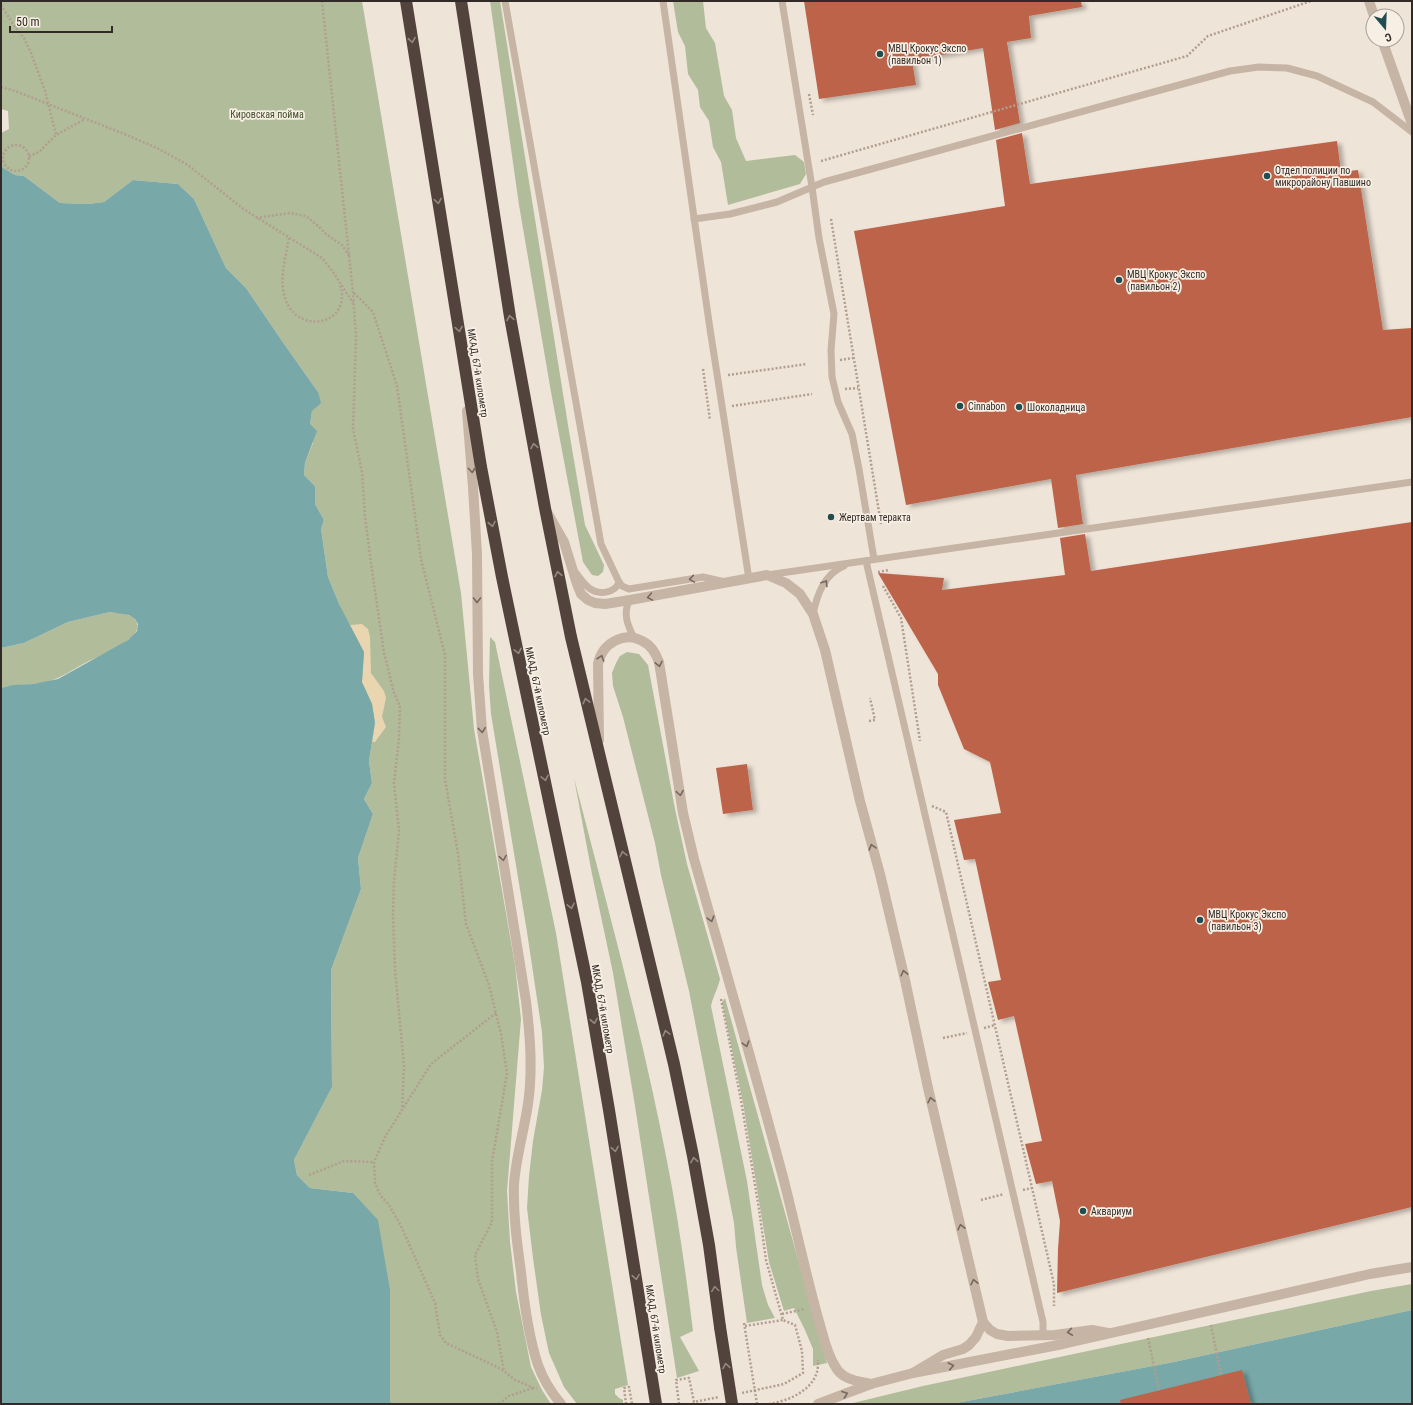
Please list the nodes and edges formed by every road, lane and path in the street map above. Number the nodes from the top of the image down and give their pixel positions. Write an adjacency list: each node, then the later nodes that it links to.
1 (322, 1): 23 (path)
2 (406, 1): 27 (highway, МКАД, 67-й километр, one-way to 27)
3 (461, 1): 39 (highway, one-way to 3)
4 (505, 1): 50 (lane)
5 (663, 1): 20 (lane)
6 (782, 1): 18 (lane)
7 (1312, 1): 17 (path)
8 (1, 5): 11 (path)
9 (1385, 48): 13 (street)
10 (1, 87): 11 (path)
11 (48, 104): 12 (path); 15 (path)
12 (85, 119): 15 (path); 19 (path)
13 (1412, 124)
14 (1412, 132): 18 (lane)
15 (56, 135): 16 (path)
16 (29, 156): 16 (path)
17 (821, 161)
18 (812, 187): 20 (lane); 41 (lane)
19 (256, 218): 22 (path); 23 (path)
20 (694, 219): 48 (lane)
21 (831, 219): 28 (path)
22 (289, 238): 24 (path); 24 (path)
23 (350, 258): 25 (path)
24 (338, 280): 26 (path)
25 (353, 293): 26 (path); 61 (path)
26 (354, 305): 62 (path)
27 (462, 347): 80 (street, one-way to 80); 89 (highway, МКАД, 67-й километр, one-way to 89)
28 (853, 358): 29 (path); 33 (path)
29 (837, 360)
30 (807, 364): 32 (path)
31 (703, 369): 37 (path)
32 (728, 375)
33 (858, 388): 34 (path); 40 (path)
34 (841, 390)
35 (812, 394): 36 (path)
36 (732, 406)
37 (710, 420)
38 (1412, 482): 41 (lane)
39 (545, 508): 44 (street); 58 (highway, one-way to 39)
40 (881, 524)
41 (874, 559): 42 (lane)
42 (866, 561): 43 (lane); 73 (lane)
43 (851, 563): 46 (lane); 53 (lane, one-way to 43)
44 (573, 570): 50 (lane); 52 (street)
45 (878, 572): 47 (path)
46 (767, 575): 48 (street); 53 (street)
47 (879, 576)
48 (749, 579): 51 (street)
49 (880, 580): 57 (path)
50 (619, 582): 51 (lane, one-way to 50)
51 (730, 583): 52 (street, one-way to 52)
52 (630, 600): 54 (lane)
53 (813, 614): 70 (street, one-way to 53)
54 (634, 638): 58 (street, one-way to 54); 60 (street, one-way to 60)
55 (870, 698): 56 (path)
56 (869, 721)
57 (920, 744)
58 (599, 752): 84 (highway, one-way to 58, bridge)
59 (928, 804): 66 (path)
60 (728, 981): 67 (path); 79 (street, one-way to 79)
61 (496, 1013): 62 (path); 76 (path)
62 (402, 1110): 63 (path)
63 (374, 1162): 64 (path); 76 (path)
64 (309, 1175)
65 (1412, 1267): 72 (street)
66 (1054, 1306)
67 (782, 1314): 68 (path); 69 (path)
68 (808, 1316)
69 (783, 1320): 83 (path); 91 (path, bridge)
70 (983, 1322): 73 (street); 77 (street)
71 (1211, 1325): 78 (path)
72 (1108, 1333): 73 (street, one-way to 73); 77 (street, one-way to 72)
73 (1044, 1335)
74 (1148, 1338): 82 (path)
75 (818, 1358): 92 (path)
76 (504, 1371): 81 (path)
77 (913, 1373): 79 (street)
78 (1221, 1375)
79 (871, 1384): 93 (street, one-way to 79)
80 (548, 1386): 81 (path); 86 (street)
81 (534, 1388): 85 (path)
82 (1159, 1390)
83 (739, 1393)
84 (728, 1400): 90 (path)
85 (499, 1404)
86 (560, 1404)
87 (626, 1404): 88 (path)
88 (632, 1404)
89 (656, 1404)
90 (679, 1404)
91 (757, 1404)
92 (769, 1404)
93 (818, 1404)

